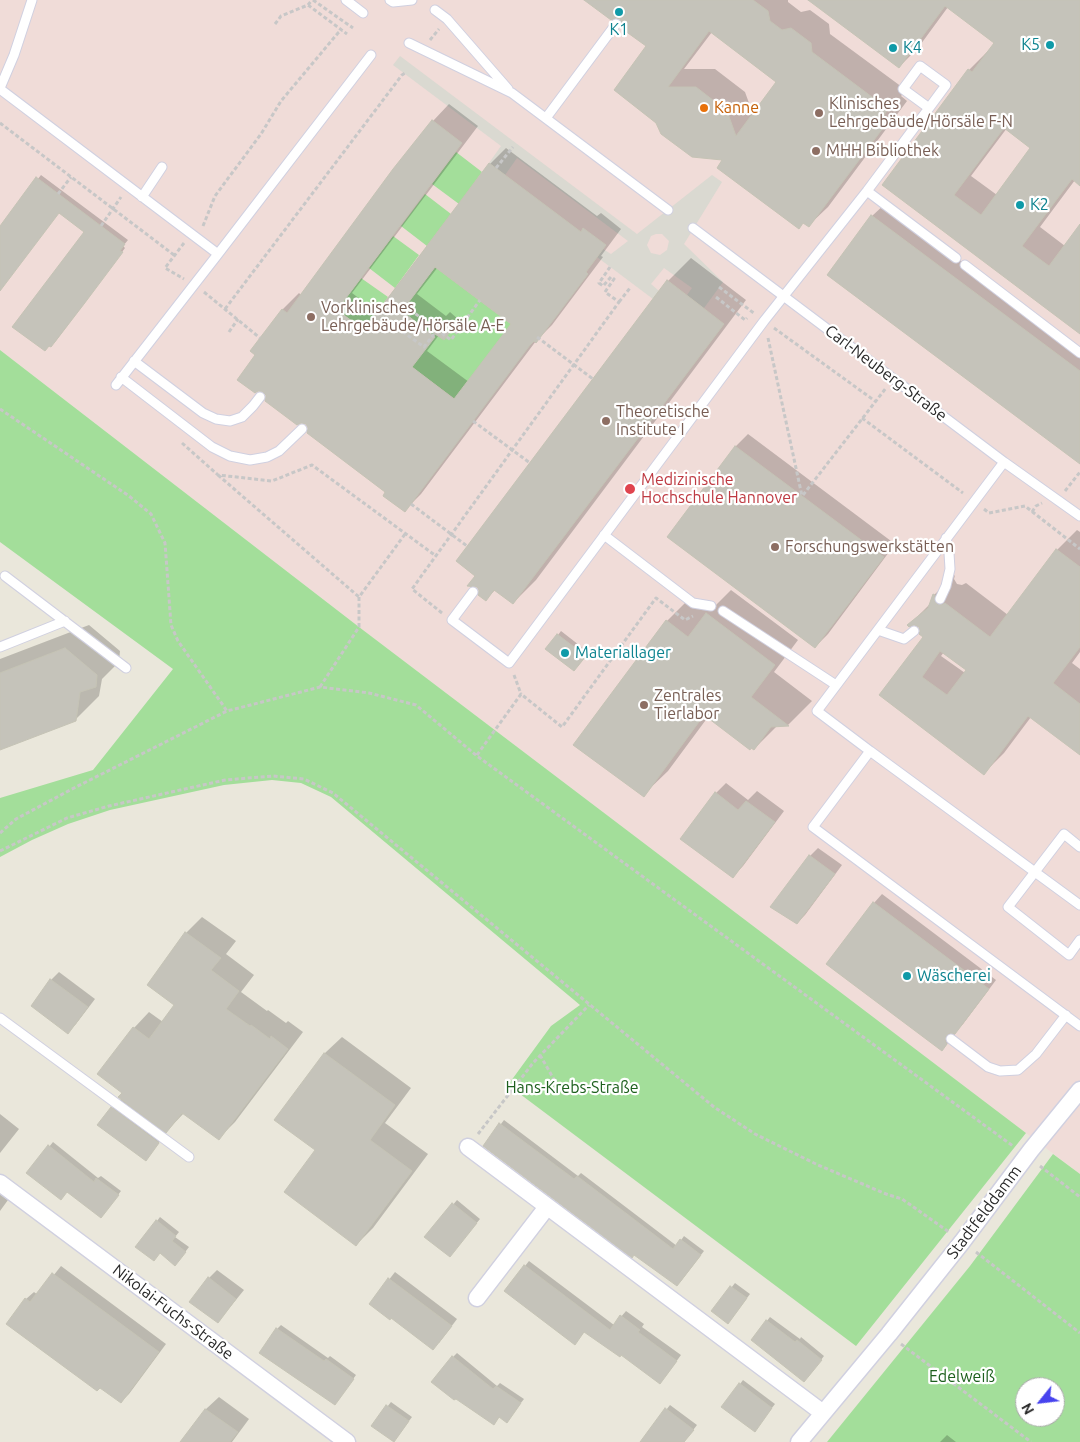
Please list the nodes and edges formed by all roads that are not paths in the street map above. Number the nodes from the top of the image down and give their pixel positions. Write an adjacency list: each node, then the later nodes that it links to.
1 (32, 0): 10 (lane)
2 (346, 0): 6 (lane)
3 (390, 0): 4 (lane)
4 (412, 0)
5 (436, 10): 11 (lane)
6 (364, 13)
7 (616, 24): 13 (lane)
8 (409, 43): 11 (lane)
9 (371, 55): 19 (lane)
10 (0, 88): 16 (lane)
11 (512, 92): 13 (lane)
12 (929, 108): 12 (lane); 15 (lane)
13 (546, 118): 17 (lane)
14 (162, 167): 16 (lane)
15 (867, 190): 20 (lane); 22 (lane)
16 (142, 197): 19 (lane)
17 (668, 210)
18 (693, 228): 22 (lane, Carl-Neuberg-Straße)
19 (218, 254): 24 (lane)
20 (956, 258)
21 (965, 265): 23 (lane)
22 (783, 296): 27 (lane, Carl-Neuberg-Straße); 29 (lane)
23 (1080, 353)
24 (134, 360): 25 (lane); 26 (lane)
25 (260, 397)
26 (302, 429)
27 (1004, 462): 28 (lane, Carl-Neuberg-Straße); 30 (lane)
28 (1080, 516)
29 (604, 535): 32 (lane); 34 (lane)
30 (946, 538): 33 (lane); 37 (lane)
31 (5, 576): 36 (lane)
32 (473, 592)
33 (940, 599)
34 (711, 606)
35 (723, 611): 41 (lane)
36 (65, 622): 39 (lane); 40 (lane)
37 (878, 630): 38 (lane); 41 (lane)
38 (914, 630)
39 (0, 647)
40 (126, 668)
41 (836, 685): 42 (lane)
42 (870, 751): 44 (lane); 47 (lane)
43 (1080, 846): 44 (lane)
44 (1036, 872): 45 (lane); 46 (lane)
45 (1080, 905)
46 (1080, 940)
47 (1066, 1015): 49 (lane); 50 (lane)
48 (0, 1018): 53 (lane)
49 (1080, 1026)
50 (951, 1039)
51 (1080, 1090): 57 (street, Stadtfelddamm)
52 (468, 1147): 55 (street)
53 (189, 1157)
54 (0, 1183): 58 (street, Nikolai-Fuchs-Straße)
55 (547, 1207): 56 (street); 57 (street)
56 (477, 1298)
57 (823, 1413): 59 (street, Stadtfelddamm)
58 (347, 1442)
59 (799, 1442)

